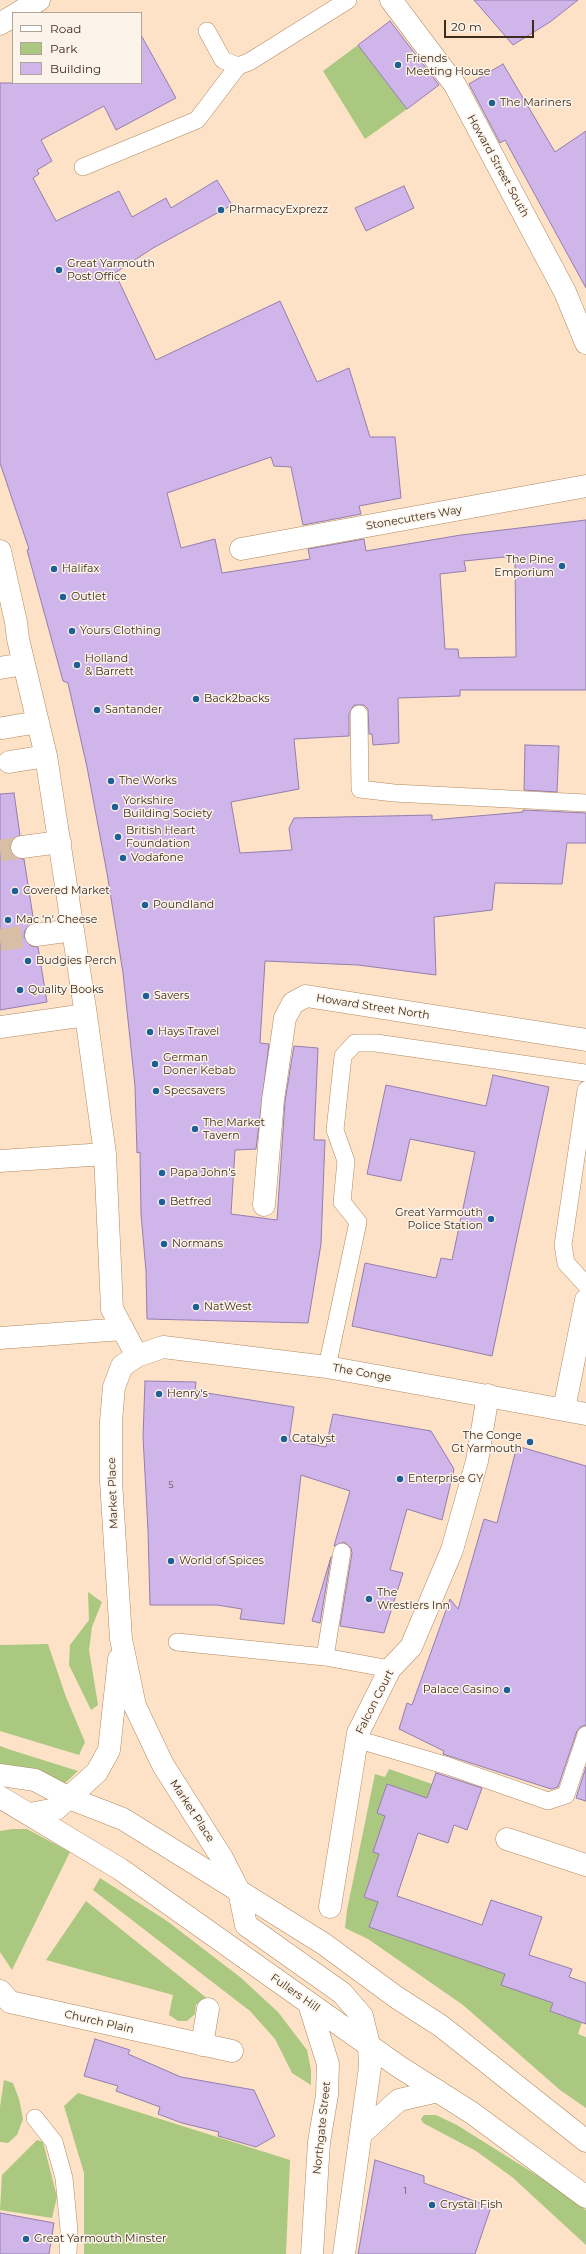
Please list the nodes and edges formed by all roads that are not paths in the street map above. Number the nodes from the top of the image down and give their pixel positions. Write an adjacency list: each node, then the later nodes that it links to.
1 (39, 0): 4 (street)
2 (348, 0): 8 (lane)
3 (391, 0): 10 (street, Howard Street South)
4 (20, 12)
5 (12, 17): 6 (street)
6 (0, 24)
7 (207, 31): 8 (lane)
8 (238, 66): 9 (lane)
9 (83, 167)
10 (586, 343)
11 (586, 486): 12 (street, Stonecutters Way)
12 (241, 549)
13 (0, 551): 14 (street)
14 (9, 641): 15 (street)
15 (24, 664): 16 (street); 18 (street)
16 (0, 668)
17 (359, 714): 22 (lane)
18 (38, 722): 19 (street); 20 (street)
19 (3, 728)
20 (46, 756): 21 (street); 23 (street)
21 (9, 762)
22 (586, 803)
23 (60, 842): 24 (street); 25 (street)
24 (22, 847)
25 (73, 930): 26 (street); 27 (street)
26 (36, 935)
27 (86, 1015): 28 (street); 32 (street)
28 (0, 1027)
29 (586, 1040): 34 (street, Howard Street North)
30 (586, 1073): 40 (lane)
31 (586, 1090): 35 (lane)
32 (104, 1154): 33 (street); 37 (street)
33 (0, 1161)
34 (264, 1205)
35 (586, 1285)
36 (586, 1300): 42 (street)
37 (123, 1329): 38 (street); 39 (street)
38 (0, 1338)
39 (137, 1356): 40 (street, The Conge); 45 (street, Market Place)
40 (327, 1367): 41 (street, The Conge)
41 (488, 1395): 42 (street, The Conge); 48 (street, Falcon Court)
42 (564, 1409): 43 (street, The Conge)
43 (586, 1414)
44 (342, 1552): 47 (lane)
45 (121, 1640): 53 (street, Market Place); 57 (street, Market Place)
46 (177, 1642): 47 (lane)
47 (325, 1657): 48 (lane)
48 (390, 1669): 50 (street, Falcon Court)
49 (586, 1735): 50 (lane)
50 (356, 1739): 58 (street, Falcon Court)
51 (0, 1775): 53 (street)
52 (0, 1797): 54 (street, Fullers Hill)
53 (70, 1798): 54 (street, Market Place); 57 (street)
54 (30, 1814): 60 (street, Fullers Hill)
55 (507, 1838): 56 (street)
56 (586, 1865)
57 (238, 1891): 63 (street, Market Place); 68 (street)
58 (330, 1906)
59 (0, 1991): 62 (street, Church Plain)
60 (309, 2004): 63 (street, Fullers Hill); 71 (street, Northgate Street)
61 (208, 2009): 62 (street)
62 (202, 2045): 64 (street, Church Plain)
63 (369, 2045): 65 (street, Fullers Hill); 67 (street)
64 (232, 2051)
65 (438, 2091): 67 (street); 69 (street, Fullers Hill)
66 (34, 2118): 70 (lane)
67 (361, 2134): 72 (street)
68 (586, 2141)
69 (586, 2197)
70 (68, 2254)
71 (312, 2254)
72 (344, 2254)

